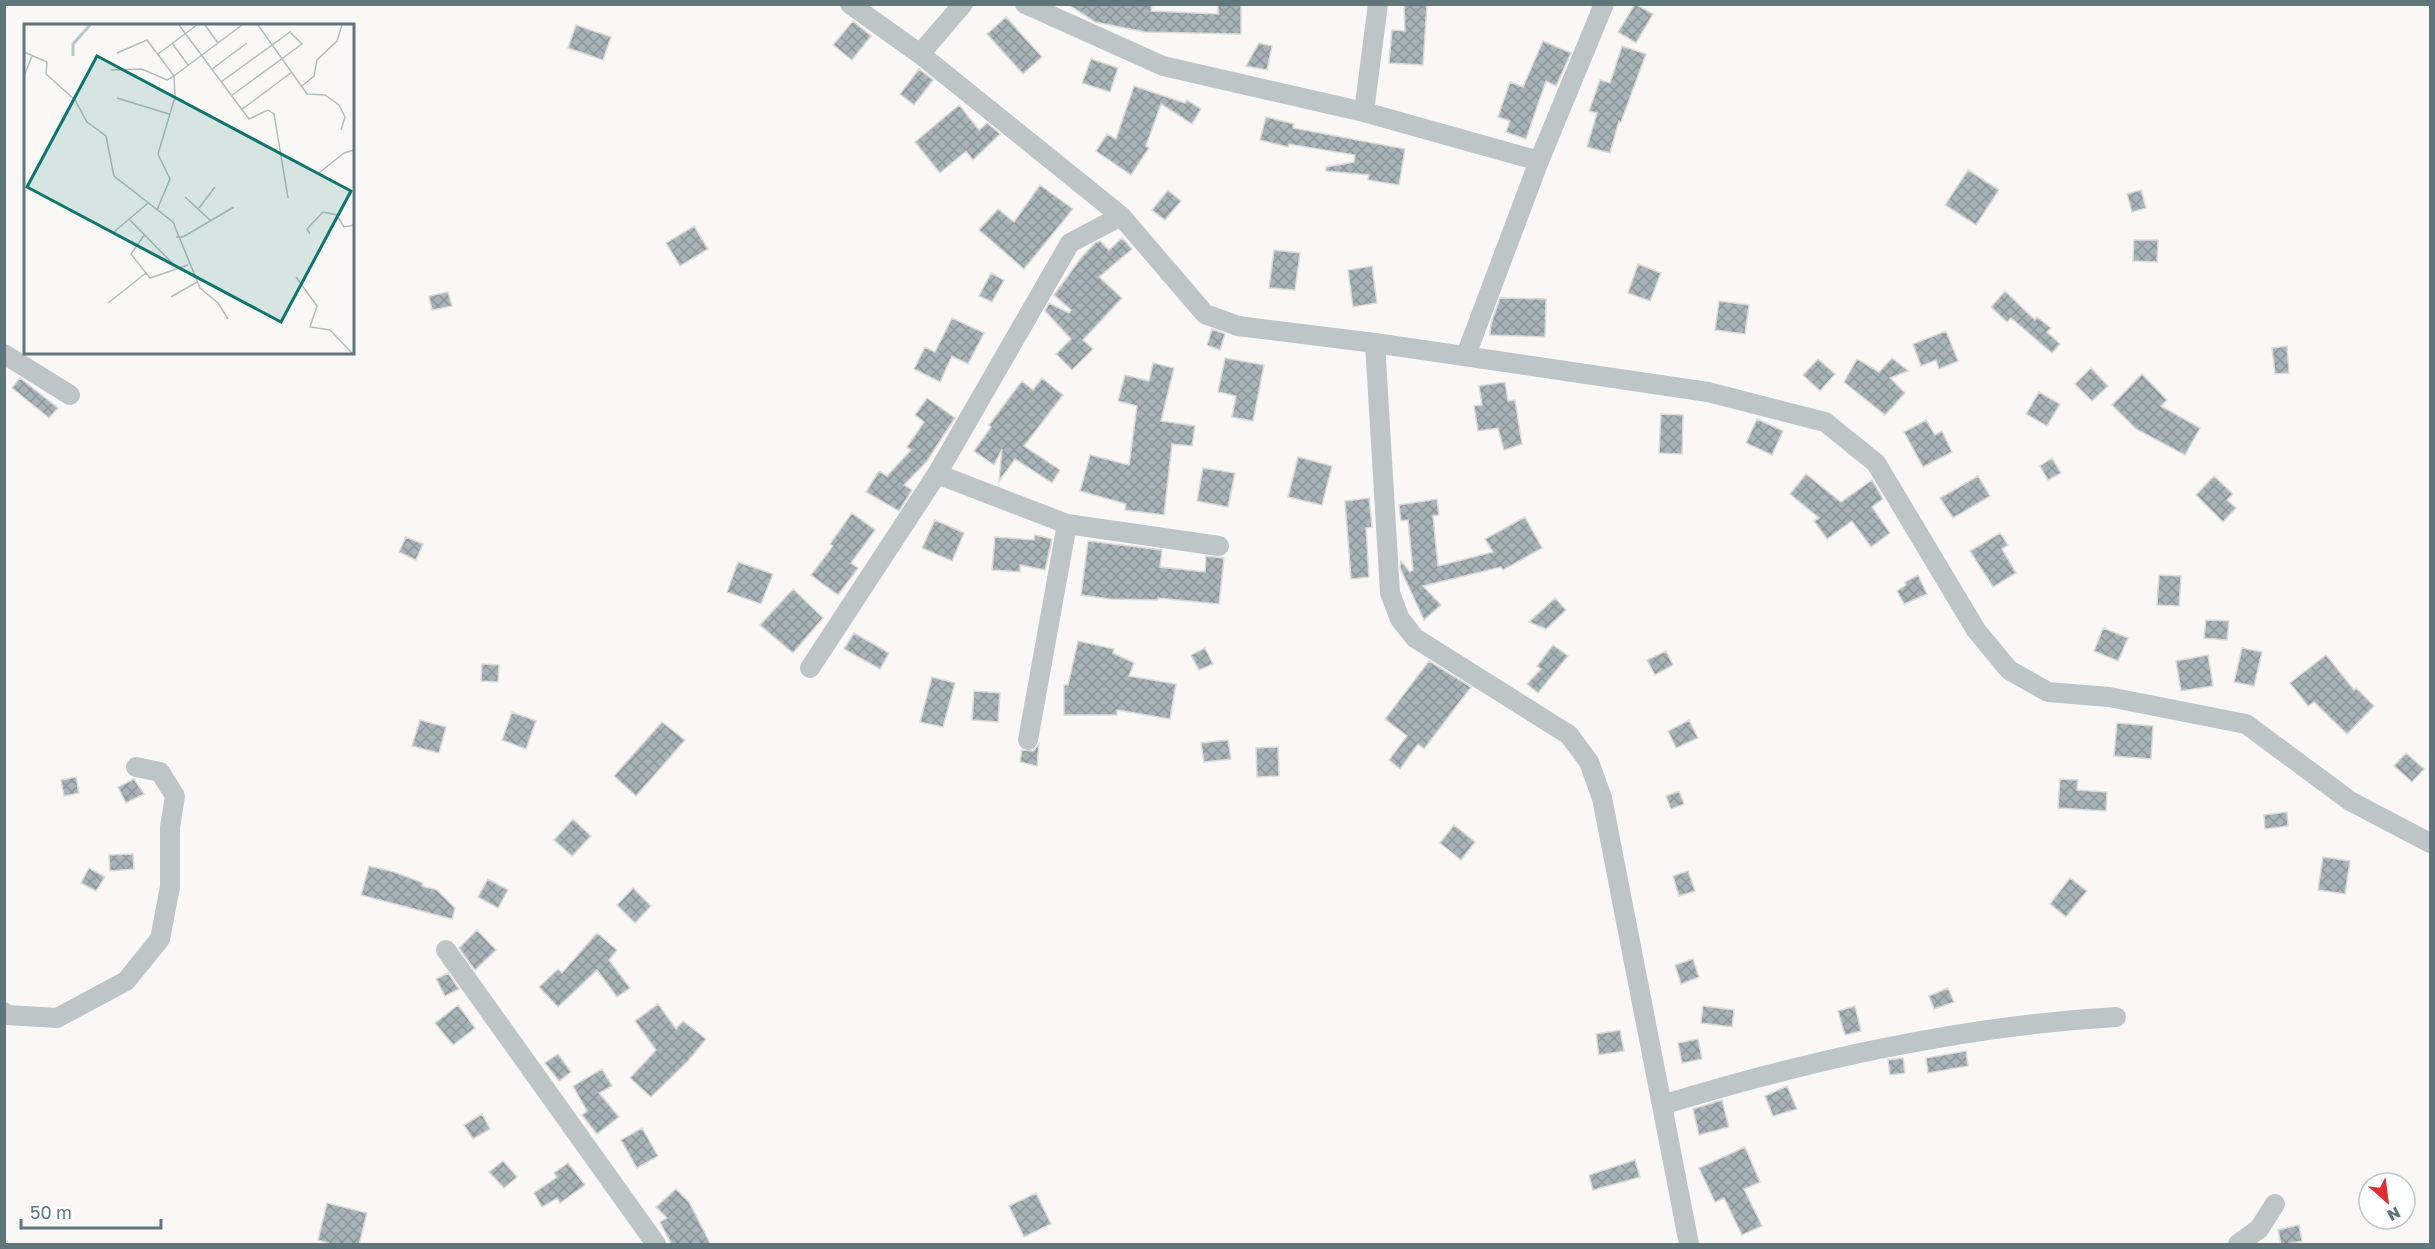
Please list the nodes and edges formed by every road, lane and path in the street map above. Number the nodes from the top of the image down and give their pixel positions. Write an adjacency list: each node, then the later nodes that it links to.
1 (850, 4): 6 (street)
2 (963, 4): 6 (street)
3 (1025, 4): 7 (street)
4 (1378, 4): 7 (street)
5 (1604, 4): 8 (street)
6 (920, 54): 9 (street)
7 (1364, 112): 8 (street)
8 (1539, 161): 12 (street)
9 (1120, 216): 10 (street); 14 (street)
10 (1375, 343): 12 (street); 24 (street)
11 (4, 354): 13 (street)
12 (1466, 355): 20 (street)
13 (70, 394)
14 (937, 474): 15 (street); 17 (street)
15 (1067, 524): 16 (street); 18 (street)
16 (1219, 546)
17 (810, 668)
18 (1028, 740)
19 (136, 767): 22 (street)
20 (2430, 843)
21 (446, 950): 26 (street)
22 (4, 1012)
23 (2116, 1017): 24 (street)
24 (1662, 1105): 27 (street)
25 (2275, 1204): 28 (street)
26 (656, 1245)
27 (1689, 1245)
28 (2238, 1245)

